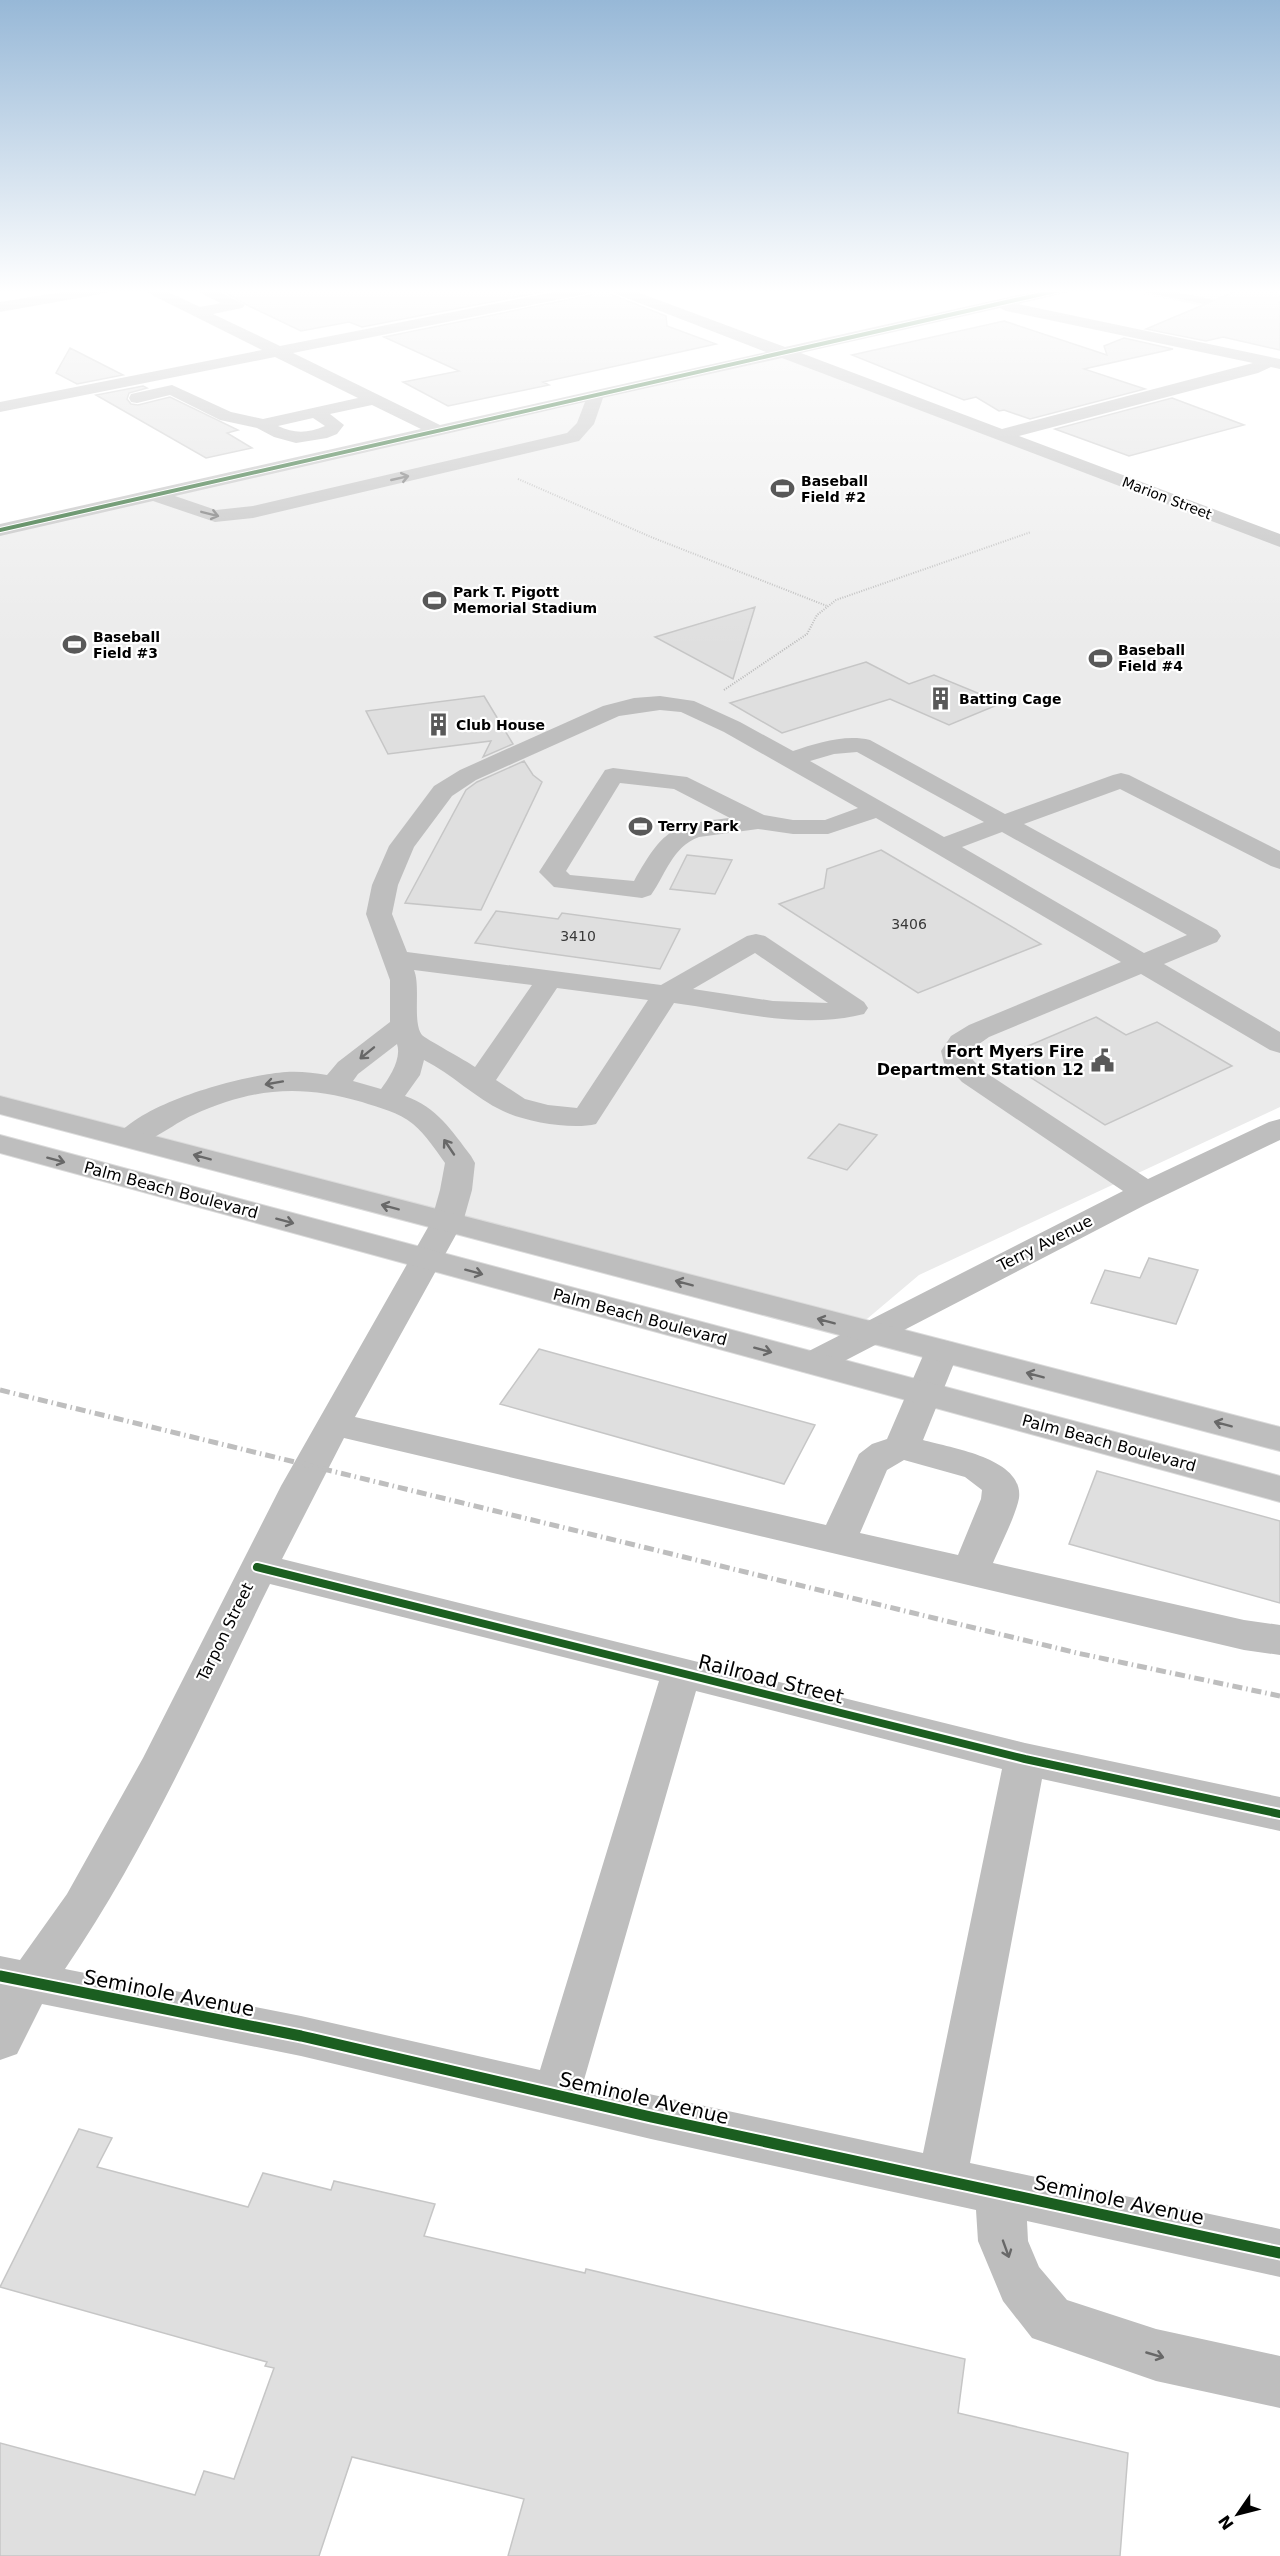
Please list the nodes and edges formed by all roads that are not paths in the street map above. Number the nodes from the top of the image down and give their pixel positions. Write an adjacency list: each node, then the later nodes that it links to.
1 (209, 408): 2 (street)
2 (333, 408)
3 (393, 408): 8 (street)
4 (537, 408): 8 (street)
5 (592, 408): 10 (street, one-way to 5)
6 (931, 408): 9 (street, Marion Street)
7 (1104, 408): 9 (street)
8 (438, 431): 10 (street)
9 (1001, 435): 14 (street, Marion Street)
10 (154, 495): 12 (street)
11 (9, 511): 12 (street)
12 (28, 524): 13 (street)
13 (0, 530)
14 (1280, 541)
15 (791, 760): 16 (street); 18 (street); 21 (street)
16 (878, 809): 17 (street); 19 (street)
17 (758, 822): 17 (street)
18 (1003, 823): 19 (street); 20 (street); 22 (street)
19 (942, 846): 22 (street)
20 (1280, 861)
21 (395, 959): 23 (street); 25 (street)
22 (1142, 963): 26 (street); 34 (street)
23 (550, 979): 24 (street); 27 (street)
24 (666, 994): 24 (street); 27 (street)
25 (407, 1033): 27 (street); 28 (street, one-way to 28); 29 (street)
26 (1280, 1044)
27 (480, 1081)
28 (334, 1085): 29 (street); 32 (street, one-way to 32)
29 (388, 1100): 35 (street, Tarpon Street, one-way to 29)
30 (0, 1105): 32 (street)
31 (1280, 1128): 34 (street, Terry Avenue)
32 (130, 1139): 35 (street, one-way to 32)
33 (0, 1144): 36 (street, Palm Beach Boulevard, one-way to 36)
34 (1146, 1192): 37 (street, Terry Avenue)
35 (447, 1222): 36 (street, Tarpon Street); 37 (street, one-way to 35)
36 (426, 1259): 39 (street, Palm Beach Boulevard, one-way to 39); 41 (street, Tarpon Street)
37 (872, 1333): 38 (street); 39 (street, Terry Avenue)
38 (942, 1351): 40 (street); 42 (street, one-way to 38)
39 (813, 1363): 40 (street, Palm Beach Boulevard)
40 (923, 1393): 43 (street); 44 (street, Palm Beach Boulevard)
41 (333, 1424): 45 (street); 46 (street, Tarpon Street)
42 (1280, 1439)
43 (902, 1447): 45 (street); 47 (street)
44 (1280, 1490)
45 (838, 1540): 47 (street)
46 (256, 1568): 49 (street, Railroad Street); 52 (street, Tarpon Street)
47 (971, 1571): 48 (street)
48 (1280, 1640)
49 (681, 1674): 50 (street, Railroad Street); 54 (street)
50 (1024, 1759): 51 (street, Railroad Street); 55 (street)
51 (1280, 1814)
52 (15, 1980): 53 (street, Tarpon Street); 54 (street, Seminole Avenue)
53 (0, 2039)
54 (556, 2095): 55 (street, Seminole Avenue)
55 (942, 2179): 56 (street, Seminole Avenue)
56 (1000, 2192): 57 (street, Seminole Avenue); 58 (street, one-way to 58)
57 (1280, 2253)
58 (1280, 2382)

